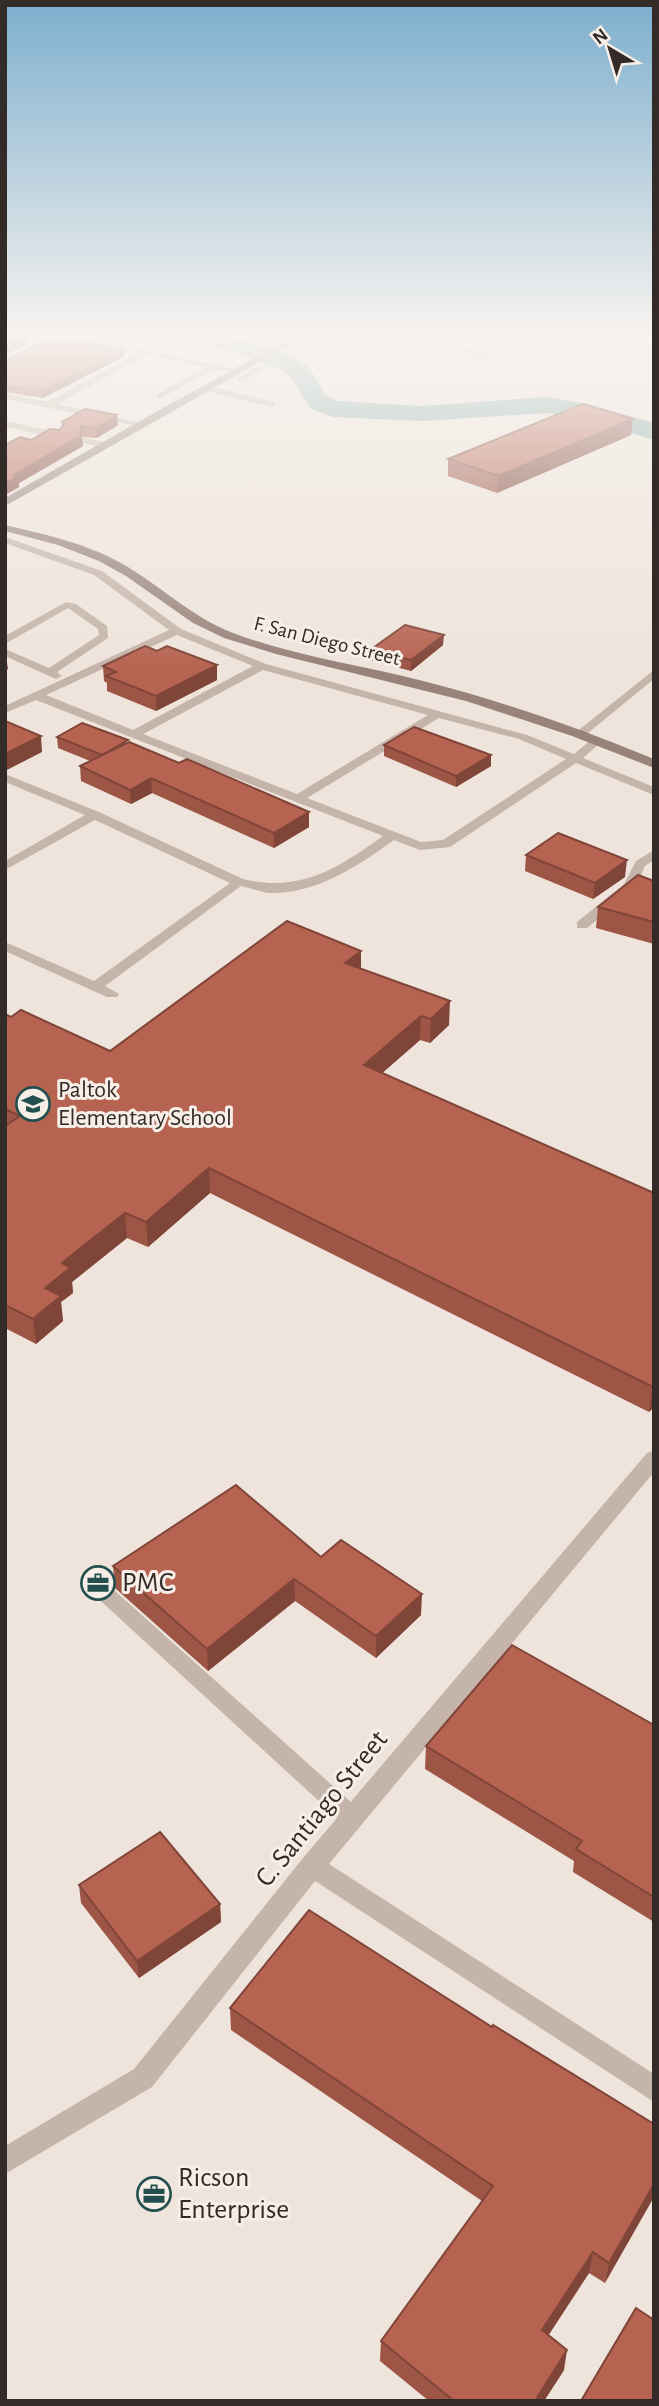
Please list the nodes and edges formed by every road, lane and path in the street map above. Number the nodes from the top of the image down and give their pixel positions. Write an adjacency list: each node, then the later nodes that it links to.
1 (101, 444): 2 (lane)
2 (104, 445): 3 (street)
3 (5, 503)
4 (5, 528): 17 (street, F. San Diego Street)
5 (5, 540): 6 (lane)
6 (177, 631): 9 (lane); 12 (lane)
7 (5, 641): 10 (lane)
8 (5, 652): 10 (lane)
9 (262, 666): 15 (lane); 16 (lane)
10 (49, 673): 12 (lane)
11 (654, 673): 17 (lane)
12 (68, 681): 13 (lane)
13 (37, 695): 14 (lane); 16 (lane)
14 (5, 710)
15 (438, 713): 19 (lane); 23 (lane)
16 (134, 734): 23 (lane)
17 (579, 735): 18 (street, F. San Diego Street)
18 (596, 741): 19 (lane); 20 (street, F. San Diego Street)
19 (576, 758): 22 (lane); 25 (lane)
20 (654, 764)
21 (5, 778): 24 (lane)
22 (654, 791)
23 (298, 798): 25 (lane)
24 (95, 815): 27 (lane); 28 (lane)
25 (393, 835): 28 (lane)
26 (654, 854): 29 (lane)
27 (5, 866)
28 (239, 882): 31 (lane)
29 (582, 925)
30 (5, 946): 31 (lane)
31 (95, 986): 32 (lane)
32 (112, 994)
33 (652, 1462): 35 (street, C. Santiago Street)
34 (99, 1588): 35 (lane)
35 (353, 1818): 36 (street, C. Santiago Street)
36 (312, 1866): 37 (street); 38 (street, C. Santiago Street)
37 (654, 2090)
38 (5, 2161)

